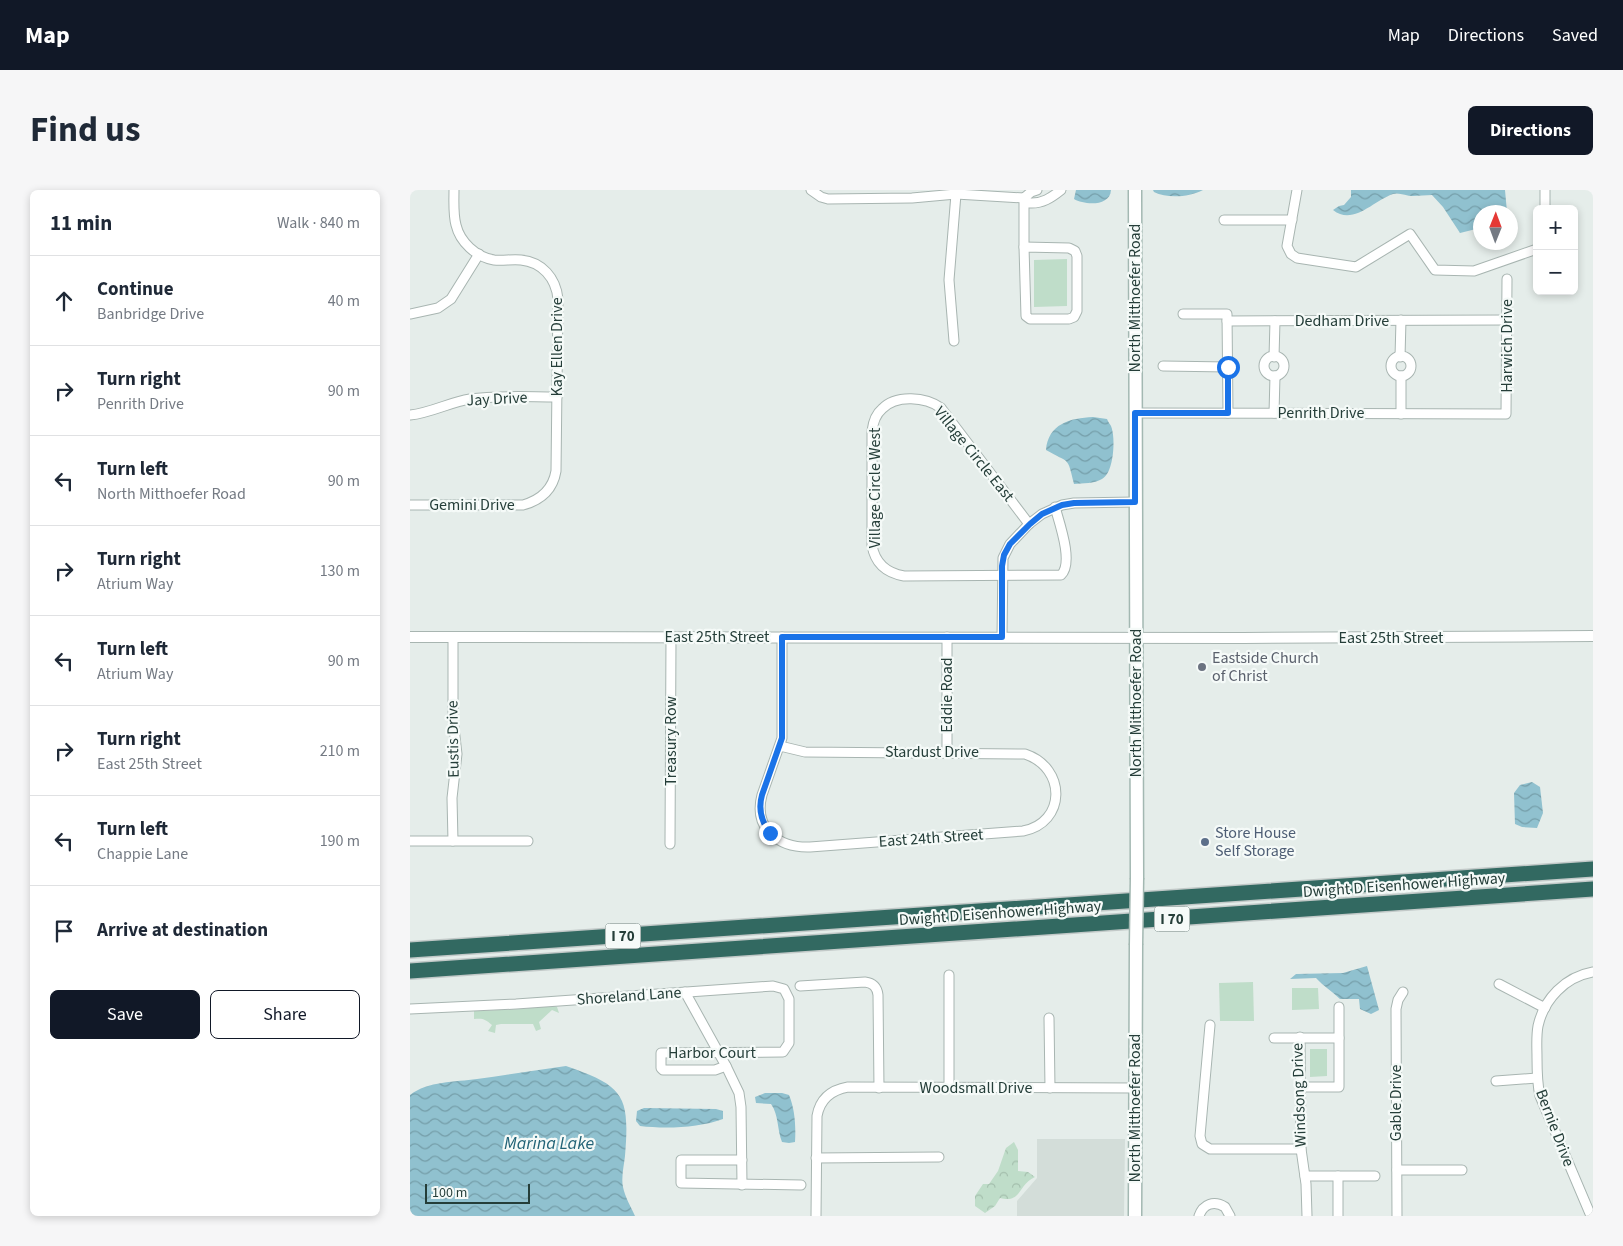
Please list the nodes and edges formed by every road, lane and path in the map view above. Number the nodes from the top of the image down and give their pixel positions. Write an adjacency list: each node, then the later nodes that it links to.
1 (454, 190): 15 (street)
2 (811, 190): 8 (street)
3 (1037, 190): 9 (street)
4 (1061, 190): 9 (street)
5 (1135, 190): 32 (main road, North Mitthoefer Road)
6 (1297, 190): 12 (street)
7 (1545, 190): 10 (street)
8 (956, 194): 9 (street); 23 (street)
9 (1024, 198): 13 (street)
10 (1545, 205)
11 (1224, 220): 12 (street)
12 (1292, 220): 14 (street)
13 (1024, 247): 13 (street)
14 (1534, 250)
15 (479, 254): 17 (street); 30 (street, Kay Ellen Drive)
16 (1507, 279): 20 (street, Harwich Drive)
17 (410, 314)
18 (1183, 314): 21 (street, Dedham Drive)
19 (1401, 320): 20 (street, Dedham Drive); 22 (street, Dedham Drive); 25 (street)
20 (1507, 320): 36 (street, Harwich Drive)
21 (1228, 321): 22 (street, Dedham Drive); 27 (street)
22 (1275, 321): 24 (street)
23 (954, 341)
24 (1274, 356): 28 (street); 28 (street)
25 (1400, 357): 29 (street); 29 (street)
26 (1163, 366): 27 (street)
27 (1228, 367): 33 (street)
28 (1275, 376): 34 (street)
29 (1401, 376): 35 (street)
30 (557, 397): 37 (street, Jay Drive); 38 (street, Kay Ellen Drive)
31 (882, 408): 42 (street, Village Circle East); 43 (street, Village Circle West)
32 (1135, 413): 33 (street, Penrith Drive); 39 (main road, North Mitthoefer Road)
33 (1228, 413): 34 (street, Penrith Drive)
34 (1274, 413): 35 (street, Penrith Drive)
35 (1401, 414): 36 (street, Penrith Drive)
36 (1506, 414)
37 (410, 415)
38 (533, 502): 40 (street, Gemini Drive)
39 (1135, 502): 41 (street); 51 (main road, North Mitthoefer Road)
40 (410, 505)
41 (1055, 507): 42 (street); 43 (street, Village Circle West)
42 (1030, 524): 43 (street)
43 (1002, 576): 50 (street)
44 (1593, 636): 51 (street, East 25th Street)
45 (410, 637): 46 (street, East 25th Street)
46 (453, 637): 47 (street, East 25th Street); 56 (street, Eustis Drive)
47 (671, 637): 48 (street, East 25th Street); 58 (street, Treasury Row)
48 (782, 637): 49 (street, East 25th Street); 52 (street)
49 (947, 637): 50 (street, East 25th Street); 53 (street, Eddie Road)
50 (1002, 637): 51 (street, East 25th Street)
51 (1135, 637): 86 (main road, North Mitthoefer Road, bridge)
52 (780, 746): 53 (street, Stardust Drive); 54 (street, East 24th Street)
53 (947, 752): 54 (street, Stardust Drive)
54 (1055, 798)
55 (410, 841): 56 (street)
56 (454, 841): 57 (street)
57 (528, 842)
58 (670, 844)
59 (1593, 869): 61 (highway, Dwight D Eisenhower Highway / I 70)
60 (1593, 889): 62 (highway, Dwight D Eisenhower Highway / I 70)
61 (410, 950)
62 (410, 971)
63 (1593, 972): 70 (street)
64 (949, 975): 84 (street)
65 (1499, 984): 70 (street)
66 (800, 986): 83 (street)
67 (685, 992): 71 (street, Shoreland Lane); 77 (street, Shoreland Lane); 78 (street)
68 (1403, 992): 91 (street, Gable Drive)
69 (1339, 1007): 76 (street)
70 (1544, 1008): 80 (street, Bernie Drive)
71 (410, 1009)
72 (1049, 1018): 85 (street)
73 (1210, 1025): 87 (street)
74 (1300, 1037): 75 (street, Windsong Drive); 76 (street); 82 (street, Windsong Drive)
75 (1274, 1038)
76 (1339, 1038): 82 (street)
77 (786, 1049): 78 (street, Harbor Court)
78 (719, 1053): 79 (street); 79 (street, Harbor Court)
79 (726, 1066): 90 (street)
80 (1537, 1078): 81 (street); 105 (street, Bernie Drive)
81 (1496, 1081)
82 (1301, 1087): 87 (street, Windsong Drive)
83 (878, 1088): 84 (street, Woodsmall Drive); 89 (street, Woodsmall Drive)
84 (950, 1088): 85 (street, Woodsmall Drive)
85 (1050, 1088): 86 (street, Woodsmall Drive)
86 (1135, 1088): 99 (main road, North Mitthoefer Road)
87 (1300, 1149): 93 (street, Windsong Drive)
88 (939, 1157): 89 (street)
89 (816, 1158): 98 (street)
90 (742, 1160): 96 (street); 96 (street)
91 (1397, 1170): 92 (street); 104 (street, Gable Drive)
92 (1462, 1170)
93 (1305, 1176): 94 (street); 102 (street, Windsong Drive)
94 (1338, 1176): 95 (street); 103 (street)
95 (1375, 1176)
96 (742, 1185): 97 (street)
97 (801, 1185)
98 (816, 1216)
99 (1135, 1216)
100 (1199, 1216): 101 (street)
101 (1230, 1216)
102 (1307, 1216)
103 (1338, 1216)
104 (1397, 1216)
105 (1591, 1216)

